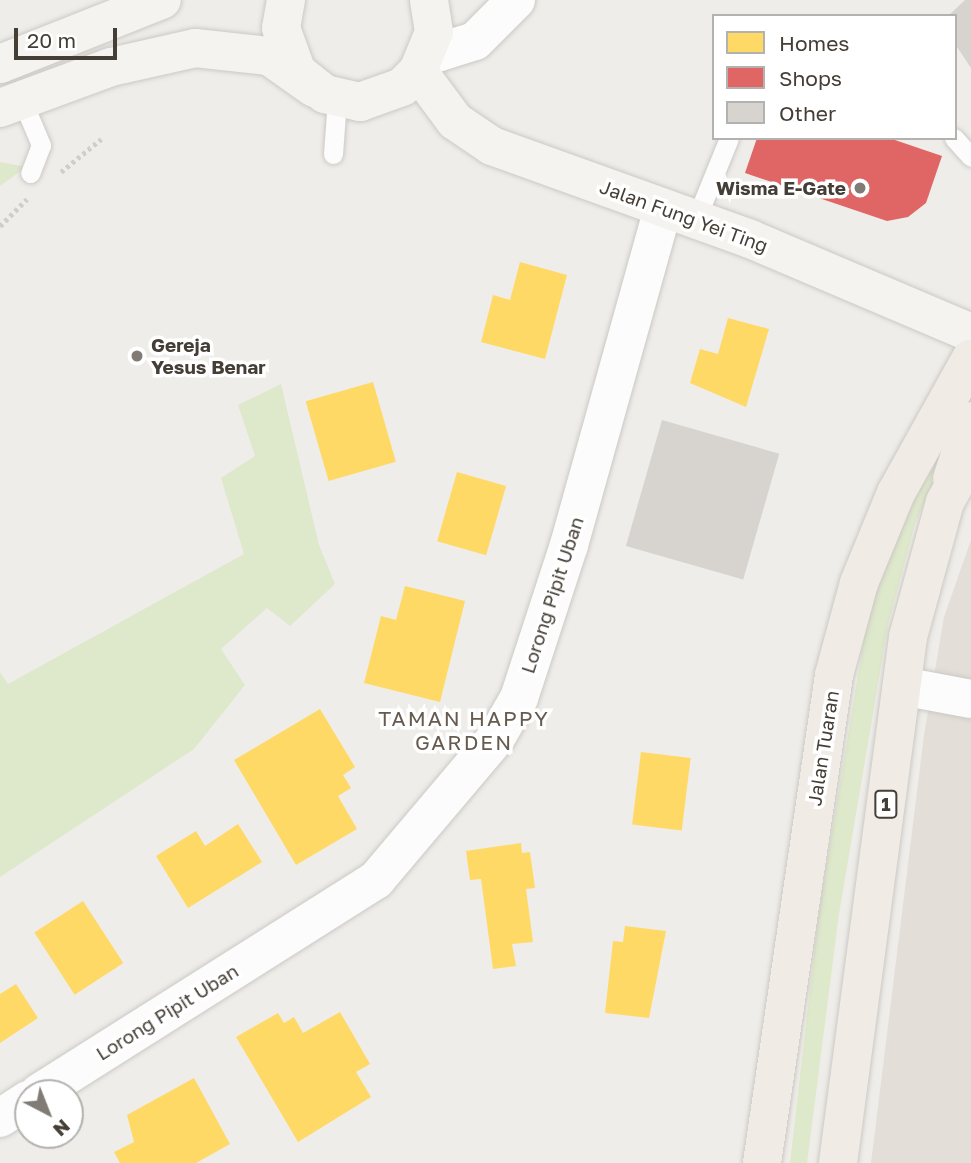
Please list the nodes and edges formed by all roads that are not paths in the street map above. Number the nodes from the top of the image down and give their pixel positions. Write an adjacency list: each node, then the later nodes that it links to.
1 (162, 0): 5 (street)
2 (286, 0): 7 (street)
3 (429, 0): 6 (street)
4 (516, 0): 6 (street)
5 (0, 64)
6 (423, 64): 7 (street); 14 (street, Jalan Fung Yei Ting)
7 (326, 94): 8 (street); 11 (lane)
8 (11, 104): 13 (lane)
9 (728, 140): 14 (lane)
10 (956, 140): 12 (lane)
11 (333, 154)
12 (971, 157)
13 (30, 173)
14 (679, 214): 15 (street, Jalan Fung Yei Ting); 22 (street, Lorong Pipit Uban)
15 (971, 333)
16 (971, 358): 23 (main road, Jalan Tuaran)
17 (971, 421): 19 (main road)
18 (971, 455): 19 (main road, 1)
19 (945, 502): 20 (main road, 1)
20 (901, 686): 21 (street); 24 (main road, 1)
21 (971, 699)
22 (61, 1079)
23 (762, 1163)
24 (838, 1163)

